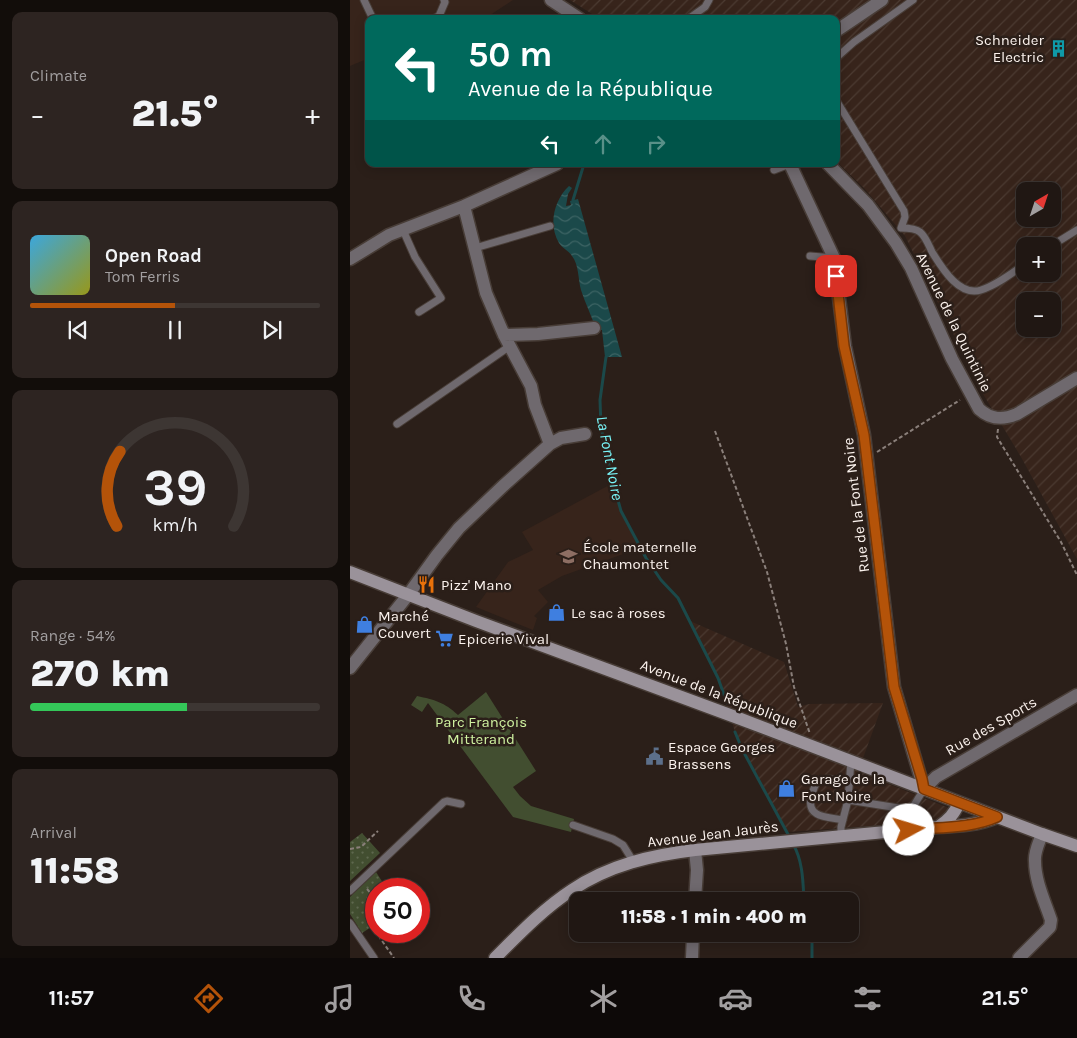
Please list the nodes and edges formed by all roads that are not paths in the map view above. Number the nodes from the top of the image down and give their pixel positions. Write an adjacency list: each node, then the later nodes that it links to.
1 (364, 0): 7 (lane)
2 (444, 0): 8 (lane)
3 (551, 0): 9 (street)
4 (710, 0): 10 (lane)
5 (882, 0): 11 (street)
6 (913, 0): 12 (lane)
7 (371, 15)
8 (439, 15)
9 (574, 15)
10 (694, 15)
11 (840, 28)
12 (840, 54)
13 (840, 107): 23 (lane)
14 (550, 167): 19 (street)
15 (782, 167): 18 (lane)
16 (791, 167): 27 (street, Rue de la Font Noire)
17 (831, 167): 23 (street, Avenue de la Quintinie)
18 (774, 170)
19 (464, 206): 21 (street); 25 (street)
20 (550, 226): 25 (lane)
21 (403, 230): 28 (street); 30 (lane)
22 (1077, 230): 24 (lane)
23 (896, 231): 29 (lane); 33 (street, Avenue de la Quintinie)
24 (1061, 240)
25 (476, 248): 32 (street)
26 (810, 256): 27 (lane)
27 (834, 258): 43 (street, Rue de la Font Noire)
28 (350, 259)
29 (1016, 270)
30 (419, 312)
31 (594, 328): 32 (street)
32 (507, 340): 34 (lane); 36 (street)
33 (1077, 378)
34 (397, 424)
35 (585, 434): 36 (street)
36 (550, 444): 38 (street)
37 (350, 572): 38 (main road, Avenue de la République)
38 (408, 595): 39 (street); 41 (main road, Avenue de la République)
39 (350, 668)
40 (1077, 695): 43 (street, Rue des Sports)
41 (851, 761): 42 (lane); 43 (main road, Avenue de la République)
42 (849, 782): 44 (lane); 49 (lane)
43 (924, 789): 45 (main road, Avenue de la République); 47 (lane)
44 (848, 800): 47 (lane); 49 (lane)
45 (959, 802): 48 (main road, Avenue de la République); 51 (main road)
46 (461, 804): 57 (lane)
47 (911, 810): 51 (lane)
48 (997, 817): 51 (main road, Avenue Jean Jaurès); 52 (main road, Avenue de la République)
49 (843, 820): 53 (lane)
50 (573, 825): 56 (lane)
51 (933, 828): 53 (main road, Avenue Jean Jaurès)
52 (1042, 834): 54 (main road, Avenue de la République); 64 (street)
53 (841, 836): 55 (main road, Avenue Jean Jaurès)
54 (1077, 846)
55 (695, 850): 56 (main road, Avenue Jean Jaurès); 58 (street)
56 (633, 861): 62 (main road, Avenue Jean Jaurès)
57 (350, 891)
58 (696, 892)
59 (350, 923): 61 (lane)
60 (693, 942): 63 (street)
61 (374, 958)
62 (494, 958)
63 (692, 958)
64 (1018, 958)

